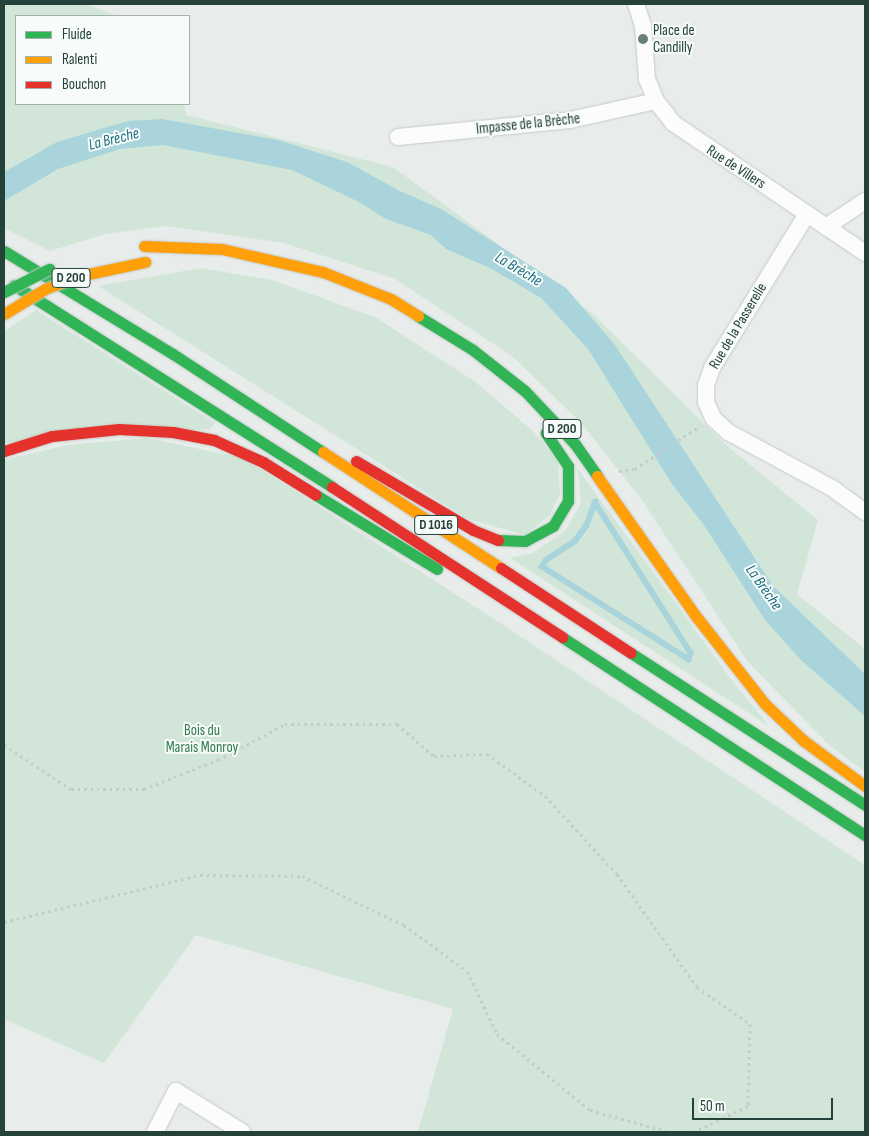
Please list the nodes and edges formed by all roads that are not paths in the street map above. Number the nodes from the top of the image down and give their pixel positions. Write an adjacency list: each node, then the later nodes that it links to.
1 (636, 4): 2 (street, Rue de Villers)
2 (656, 101): 3 (street, Impasse de la Brèche); 5 (street, Rue de Villers)
3 (398, 137)
4 (865, 201): 6 (street)
5 (807, 214): 6 (street, Rue de Villers); 22 (street, Rue de la Passerelle)
6 (826, 226): 9 (street, Rue de Villers)
7 (130, 248): 24 (main road, D 200)
8 (4, 251): 20 (main road, D 1016)
9 (865, 252)
10 (150, 261): 16 (main road, D 200, bridge)
11 (64, 264): 15 (main road, D 200, bridge)
12 (238, 266): 14 (main road)
13 (4, 280): 23 (main road, D 1016)
14 (301, 280)
15 (4, 292)
16 (4, 314)
17 (397, 318): 18 (main road)
18 (457, 355)
19 (537, 423): 20 (main road, D 200)
20 (290, 431): 26 (main road, D 1016)
21 (4, 451): 23 (main road)
22 (865, 512)
23 (551, 630): 25 (main road, D 1016)
24 (865, 786)
25 (816, 802): 27 (main road, D 1016); 28 (main road)
26 (865, 805)
27 (865, 835)
28 (865, 838)
29 (155, 1132): 30 (street)
30 (242, 1132)

